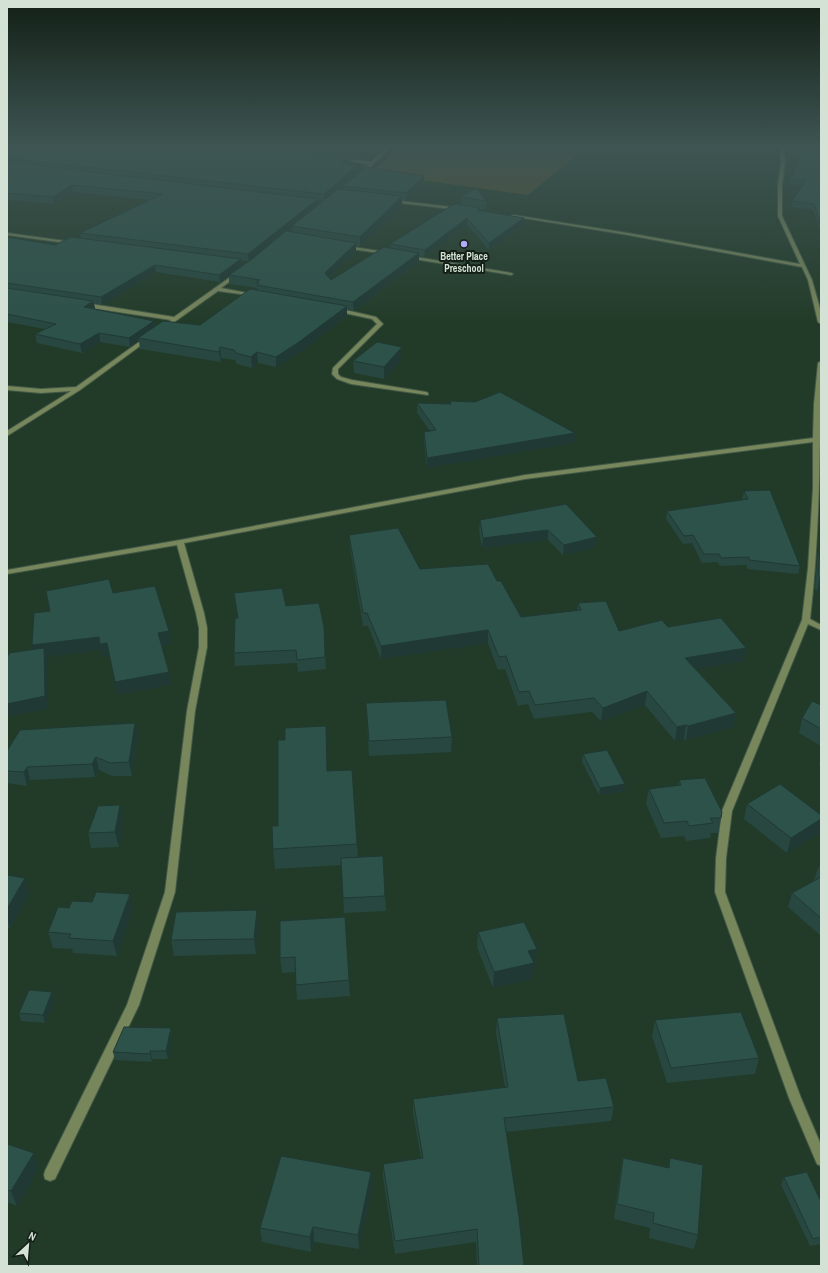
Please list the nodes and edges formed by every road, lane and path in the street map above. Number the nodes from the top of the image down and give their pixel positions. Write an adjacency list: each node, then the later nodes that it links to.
1 (430, 205): 3 (street)
2 (780, 205): 10 (street)
3 (469, 210)
4 (507, 216): 10 (street)
5 (7, 234): 6 (street)
6 (78, 243)
7 (340, 246): 8 (street)
8 (394, 255)
9 (402, 256): 12 (street)
10 (804, 266): 18 (street)
11 (244, 269): 13 (street)
12 (511, 274)
13 (216, 289): 14 (street); 17 (street)
14 (263, 297)
15 (76, 303): 17 (street)
16 (333, 310): 22 (street)
17 (175, 319): 21 (street)
18 (821, 322)
19 (821, 364): 24 (street)
20 (7, 388): 21 (street)
21 (78, 389): 23 (street)
22 (426, 394)
23 (7, 434)
24 (819, 439): 25 (street); 27 (street)
25 (180, 542): 26 (street); 30 (street)
26 (7, 572)
27 (806, 620): 28 (street); 29 (street)
28 (821, 628)
29 (821, 1160)
30 (50, 1175)

